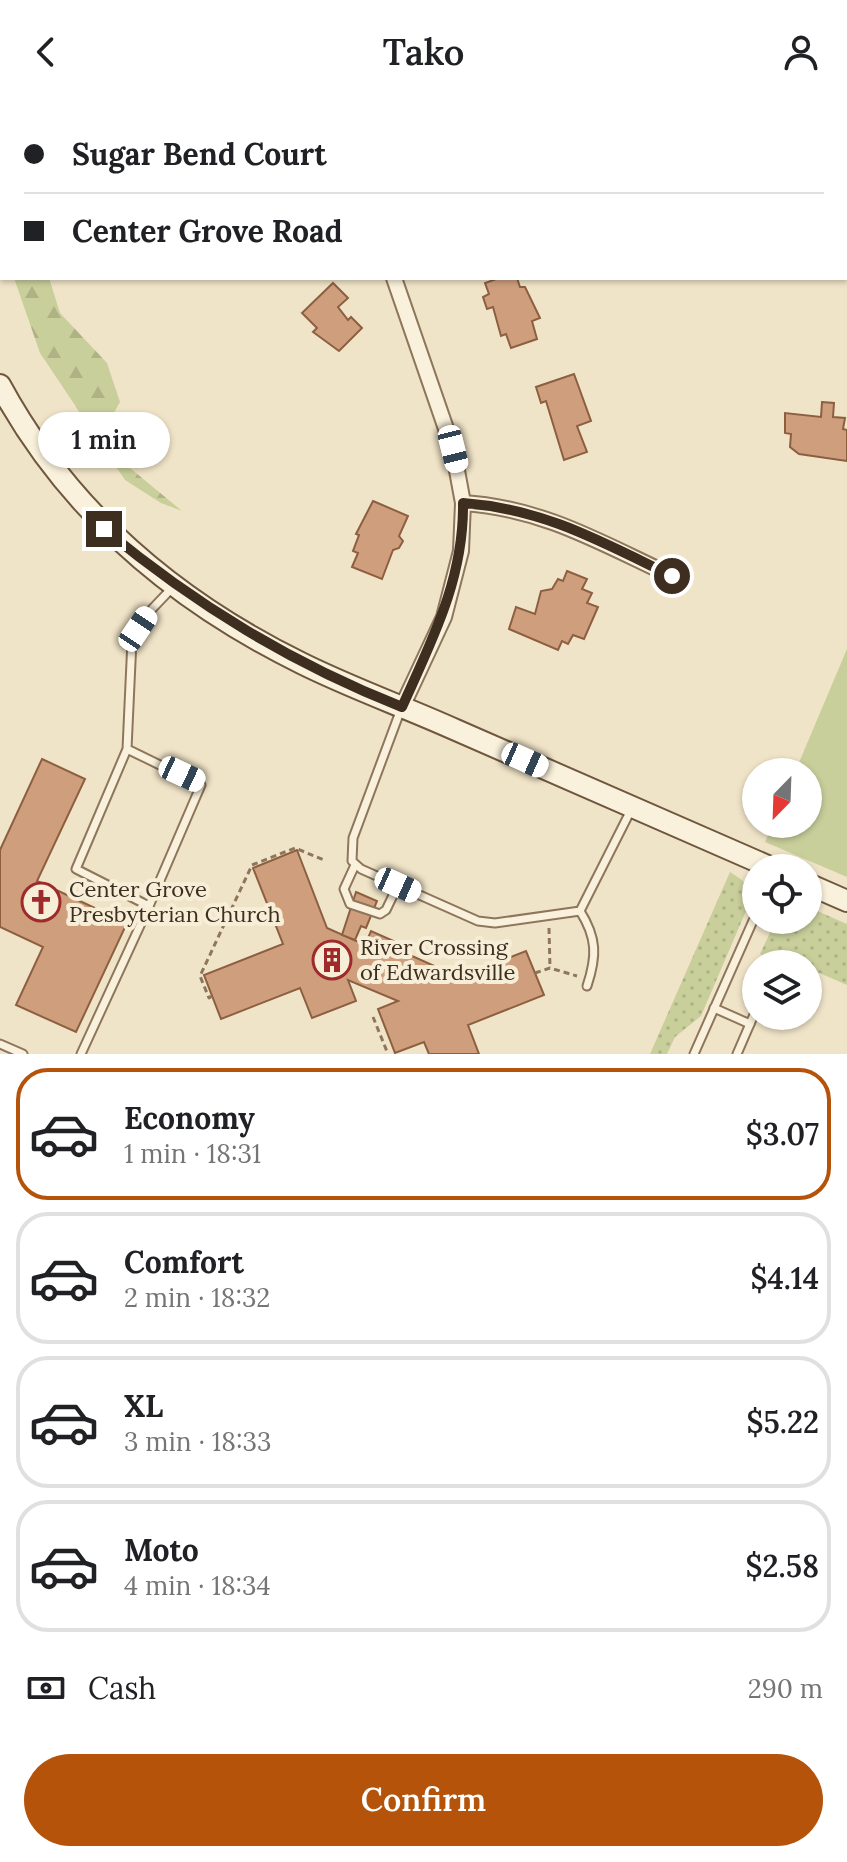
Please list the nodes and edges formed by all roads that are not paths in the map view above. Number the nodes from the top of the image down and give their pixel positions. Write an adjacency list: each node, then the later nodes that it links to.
1 (395, 280): 3 (street)
2 (0, 385): 5 (street)
3 (463, 503): 4 (street); 6 (street)
4 (672, 576)
5 (175, 586): 6 (street); 7 (lane)
6 (402, 707): 8 (street); 10 (lane)
7 (127, 749): 14 (lane); 14 (lane)
8 (633, 807): 9 (street); 15 (lane)
9 (742, 855)
10 (355, 865): 11 (lane); 11 (lane)
11 (398, 885): 15 (lane)
12 (822, 890): 13 (street)
13 (847, 901)
14 (149, 906): 23 (lane)
15 (580, 911): 17 (lane)
16 (747, 934): 18 (lane)
17 (587, 986)
18 (714, 1008): 19 (lane); 24 (lane)
19 (742, 1020)
20 (747, 1030): 25 (lane)
21 (0, 1044): 22 (lane)
22 (23, 1054)
23 (81, 1054)
24 (694, 1054)
25 (737, 1054)

